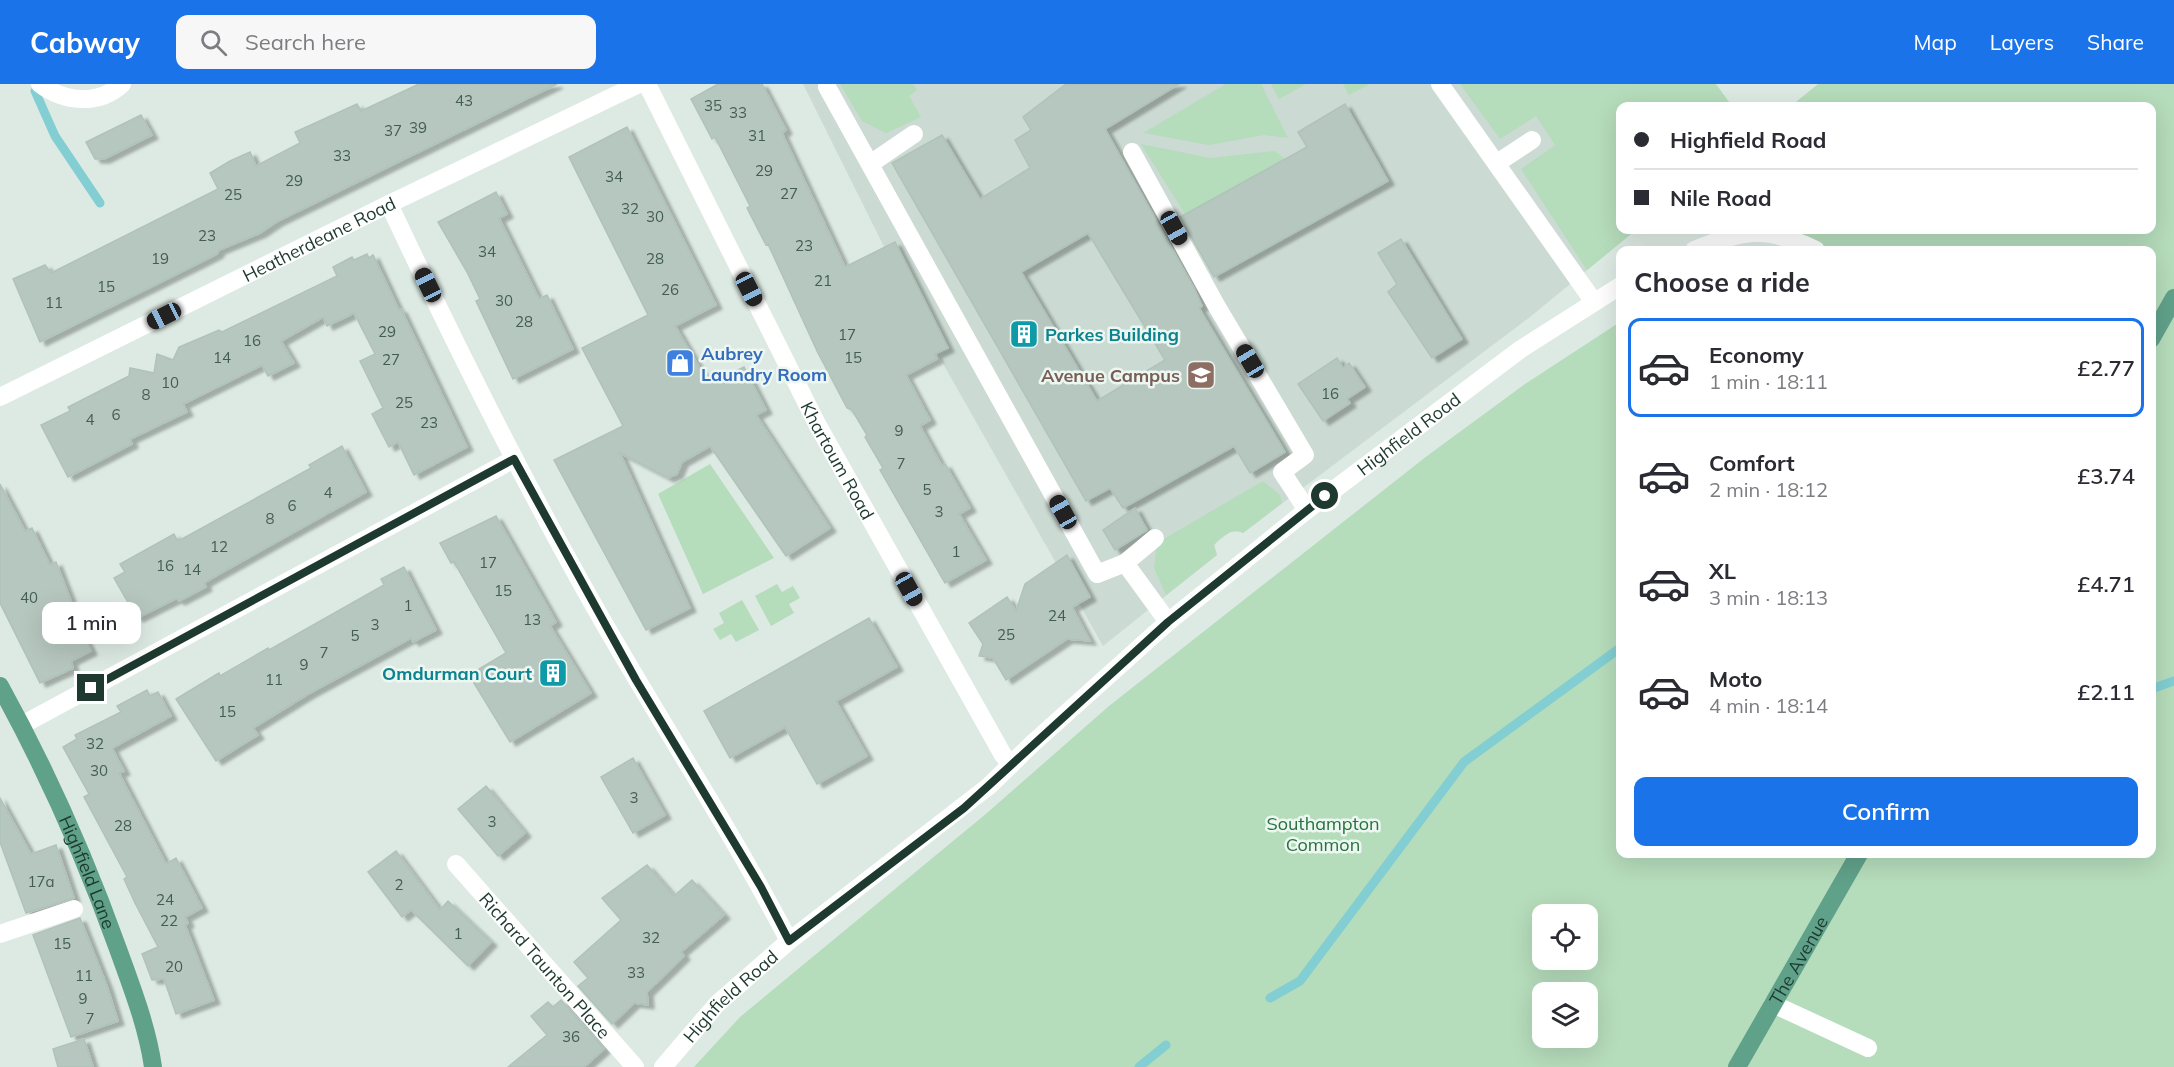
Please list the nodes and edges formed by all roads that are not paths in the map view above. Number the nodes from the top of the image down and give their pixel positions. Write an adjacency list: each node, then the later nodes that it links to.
1 (40, 84): 2 (street)
2 (122, 84)
3 (639, 84): 12 (street, Heatherdeane Road)
4 (647, 84): 29 (street, Khartoum Road)
5 (1440, 84): 10 (street)
6 (826, 87): 11 (street)
7 (914, 134): 11 (street)
8 (1532, 140): 10 (street)
9 (1132, 152): 23 (street)
10 (1497, 163): 19 (street)
11 (870, 164): 25 (street)
12 (389, 204): 21 (street, Heatherdeane Road); 22 (street)
13 (1738, 234): 15 (street)
14 (1774, 234): 16 (street)
15 (1705, 246)
16 (1808, 246)
17 (1616, 288): 19 (street, Highfield Road)
18 (2174, 298): 20 (main road)
19 (1594, 302): 23 (street, Highfield Road)
20 (2156, 330)
21 (0, 397)
22 (514, 459): 28 (street); 34 (street)
23 (1307, 510): 26 (street, Highfield Road)
24 (1155, 538): 25 (street)
25 (1125, 563): 26 (street)
26 (1168, 622): 29 (street, Highfield Road)
27 (0, 686): 28 (main road, Highfield Lane)
28 (22, 725): 37 (main road, Highfield Lane)
29 (1011, 765): 34 (street, Highfield Road)
30 (1857, 858): 35 (main road, The Avenue)
31 (456, 864): 38 (street, Richard Taunton Place)
32 (74, 909): 33 (street)
33 (0, 934)
34 (789, 941): 39 (street, Highfield Road)
35 (1773, 1004): 36 (street); 40 (main road, The Avenue)
36 (1868, 1048)
37 (153, 1067)
38 (634, 1067)
39 (663, 1067)
40 (1737, 1067)

